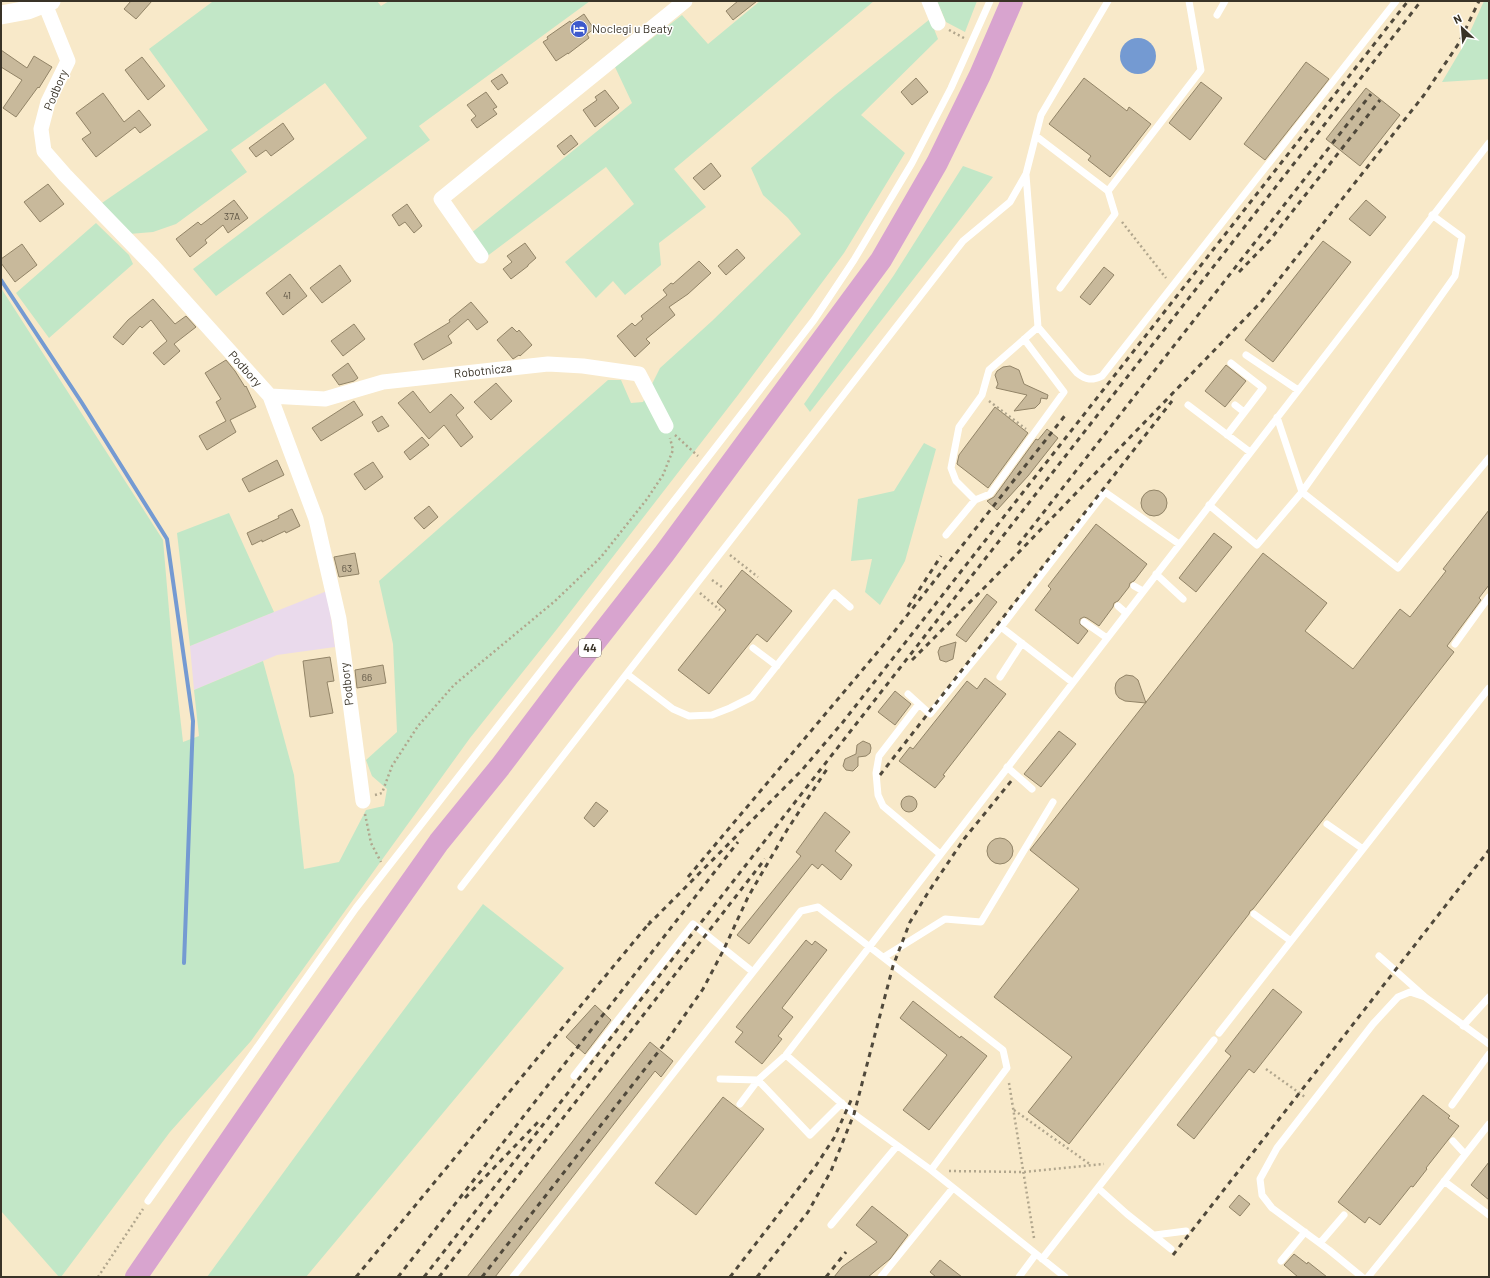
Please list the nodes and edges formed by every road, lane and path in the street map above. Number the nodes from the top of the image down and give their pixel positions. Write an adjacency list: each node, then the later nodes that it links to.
1 (685, 1): 20 (street)
2 (929, 1): 12 (street)
3 (990, 1): 13 (lane)
4 (1012, 1): 127 (main road, 44)
5 (1108, 1): 14 (lane)
6 (1189, 1): 17 (lane)
7 (1225, 1): 11 (lane)
8 (1396, 1): 21 (lane)
9 (48, 2): 10 (street, Podbory); 29 (street, Podbory)
10 (1, 15)
11 (1217, 15)
12 (938, 23): 13 (path)
13 (971, 43): 39 (lane)
14 (1036, 136): 16 (lane); 17 (lane)
15 (1489, 143): 19 (lane)
16 (1026, 174): 23 (lane); 45 (lane)
17 (1108, 191): 18 (lane)
18 (1115, 214): 21 (path); 22 (lane)
19 (1432, 215): 27 (lane); 40 (lane)
20 (481, 256)
21 (1173, 286): 23 (lane)
22 (1060, 288)
23 (1038, 327): 24 (lane)
24 (1024, 339): 28 (lane); 35 (lane)
25 (1246, 355): 27 (lane)
26 (1231, 363): 32 (lane)
27 (1298, 390): 33 (lane)
28 (982, 395): 35 (path); 41 (lane)
29 (270, 396): 34 (street, Robotnicza); 72 (street, Podbory)
30 (1188, 405): 36 (lane)
31 (1235, 405): 32 (lane)
32 (1244, 412): 36 (lane)
33 (1277, 417): 37 (lane); 40 (lane)
34 (666, 426): 39 (path); 72 (path)
35 (1033, 435): 41 (lane)
36 (1227, 435): 37 (lane)
37 (1250, 452): 42 (lane)
38 (1489, 458): 40 (lane)
39 (705, 461): 77 (lane)
40 (1302, 492): 42 (lane)
41 (975, 500): 43 (lane)
42 (1209, 505): 44 (lane)
43 (946, 535)
44 (1179, 544): 46 (lane); 58 (lane)
45 (723, 550): 47 (path); 49 (lane)
46 (1156, 574): 50 (lane); 52 (lane)
47 (758, 577)
48 (1134, 586): 50 (lane)
49 (694, 588): 55 (path); 64 (lane)
50 (1142, 591): 56 (lane)
51 (1489, 597): 61 (lane)
52 (1183, 599)
53 (1118, 606): 56 (lane)
54 (850, 607): 63 (lane)
55 (720, 610)
56 (1126, 613): 59 (lane)
57 (1084, 622): 59 (lane)
58 (1001, 627): 60 (lane); 69 (lane)
59 (1107, 638): 66 (lane)
60 (1022, 643): 65 (lane); 66 (lane)
61 (1455, 644)
62 (753, 648): 63 (lane)
63 (777, 666): 64 (lane)
64 (627, 674): 78 (lane)
65 (1000, 677)
66 (1072, 682): 70 (lane)
67 (1489, 688): 75 (lane)
68 (908, 694): 69 (lane)
69 (919, 704): 76 (lane)
70 (1007, 767): 71 (lane); 76 (lane)
71 (1032, 790)
72 (363, 801): 77 (path)
73 (1053, 802): 83 (lane)
74 (1326, 824): 75 (lane)
75 (1363, 849): 80 (lane)
76 (940, 854): 81 (lane)
77 (385, 870): 114 (lane)
78 (462, 887)
79 (1254, 914): 80 (lane)
80 (1291, 941): 88 (lane)
81 (870, 946): 83 (lane); 84 (lane); 92 (lane)
82 (1379, 956): 85 (lane)
83 (884, 957): 93 (lane)
84 (753, 972): 95 (lane); 128 (lane)
85 (1425, 997): 87 (lane); 98 (lane)
86 (1489, 997): 87 (lane)
87 (1463, 1026): 90 (lane)
88 (1219, 1033)
89 (1214, 1040): 107 (lane)
90 (1489, 1044)
91 (1489, 1054): 101 (lane)
92 (786, 1055): 97 (lane); 99 (lane)
93 (1007, 1068): 102 (path); 109 (lane)
94 (1266, 1069): 98 (path)
95 (574, 1076)
96 (720, 1079): 97 (lane)
97 (758, 1080): 99 (lane); 100 (lane)
98 (1314, 1102): 119 (lane)
99 (842, 1103): 105 (lane)
100 (740, 1104)
101 (1452, 1105)
102 (1014, 1110): 108 (path); 110 (path)
103 (1489, 1124): 106 (lane)
104 (1453, 1142): 106 (lane)
105 (897, 1146): 109 (lane); 117 (lane)
106 (1465, 1154): 111 (lane)
107 (1118, 1163): 108 (path); 113 (lane)
108 (1091, 1165): 110 (path)
109 (931, 1170): 110 (path); 112 (lane)
110 (1023, 1172): 123 (path)
111 (1444, 1181): 116 (lane); 133 (lane)
112 (953, 1188): 123 (lane); 129 (lane)
113 (1098, 1188): 120 (lane); 124 (lane)
114 (148, 1201): 126 (path)
115 (1344, 1215): 121 (lane)
116 (1489, 1215)
117 (830, 1225)
118 (1186, 1231): 120 (lane)
119 (1305, 1232): 121 (lane); 125 (lane)
120 (1154, 1235): 122 (lane)
121 (1320, 1243): 132 (lane)
122 (1171, 1249)
123 (1036, 1254): 124 (lane); 130 (lane)
124 (1042, 1259): 131 (lane)
125 (1281, 1261)
126 (98, 1277)
127 (136, 1277)
128 (513, 1277)
129 (880, 1277)
130 (1019, 1277)
131 (1065, 1277)
132 (1362, 1277)
133 (1368, 1277)

